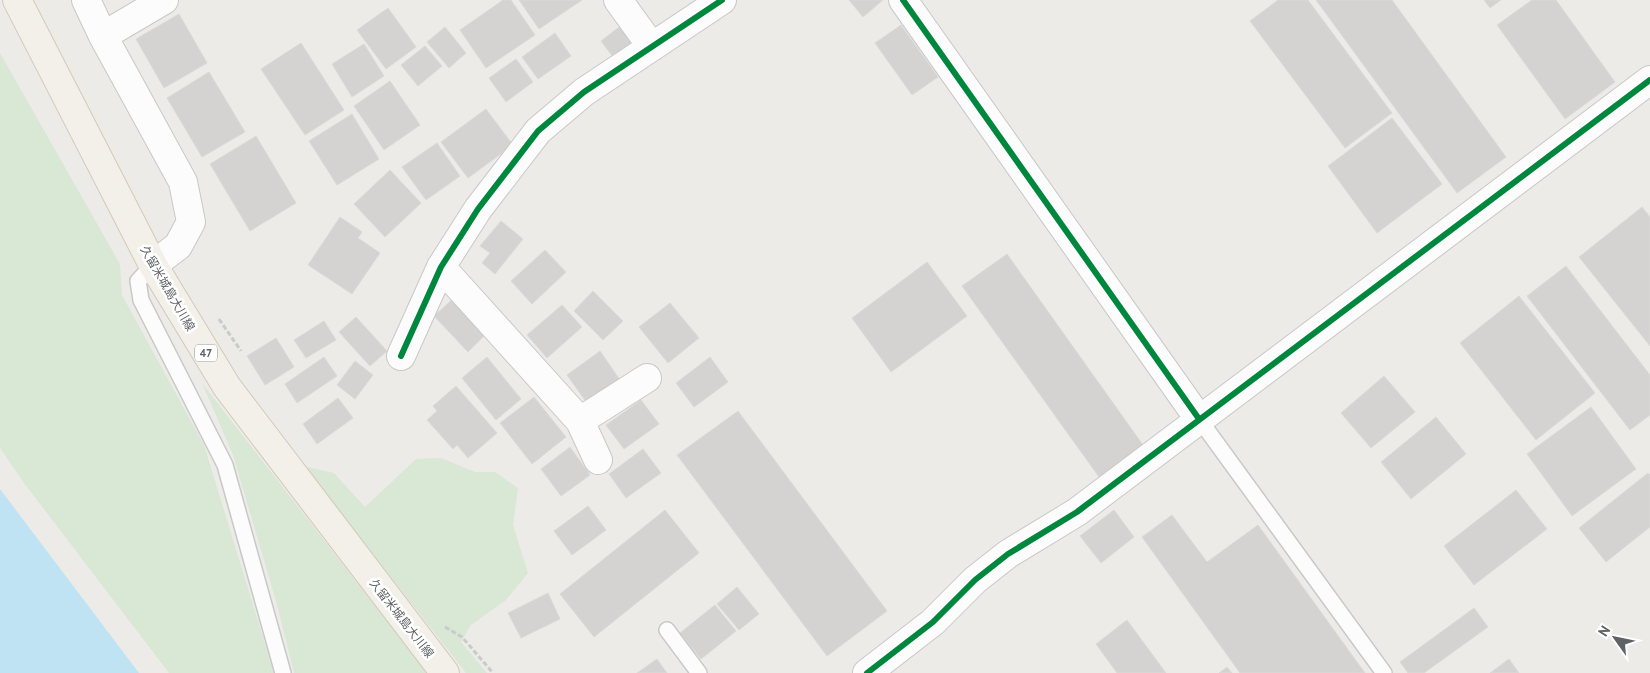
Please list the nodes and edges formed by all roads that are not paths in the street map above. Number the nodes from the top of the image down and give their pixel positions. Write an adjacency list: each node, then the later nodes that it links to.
1 (17, 0): 10 (main road, 久留米城島大川線 / 47)
2 (86, 0): 7 (street)
3 (164, 0): 7 (street)
4 (618, 0): 8 (street)
5 (722, 0): 8 (street)
6 (903, 0): 14 (street)
7 (103, 36): 10 (street)
8 (652, 47): 11 (street)
9 (1650, 80): 14 (street)
10 (153, 265): 18 (lane); 19 (main road, 久留米城島大川線 / 47)
11 (441, 267): 12 (street); 15 (street)
12 (401, 356)
13 (647, 378): 15 (street)
14 (1199, 419): 21 (street); 22 (lane)
15 (580, 422): 16 (street)
16 (598, 460)
17 (667, 630): 20 (lane)
18 (282, 673)
19 (445, 673)
20 (699, 673)
21 (867, 673)
22 (1384, 673)

